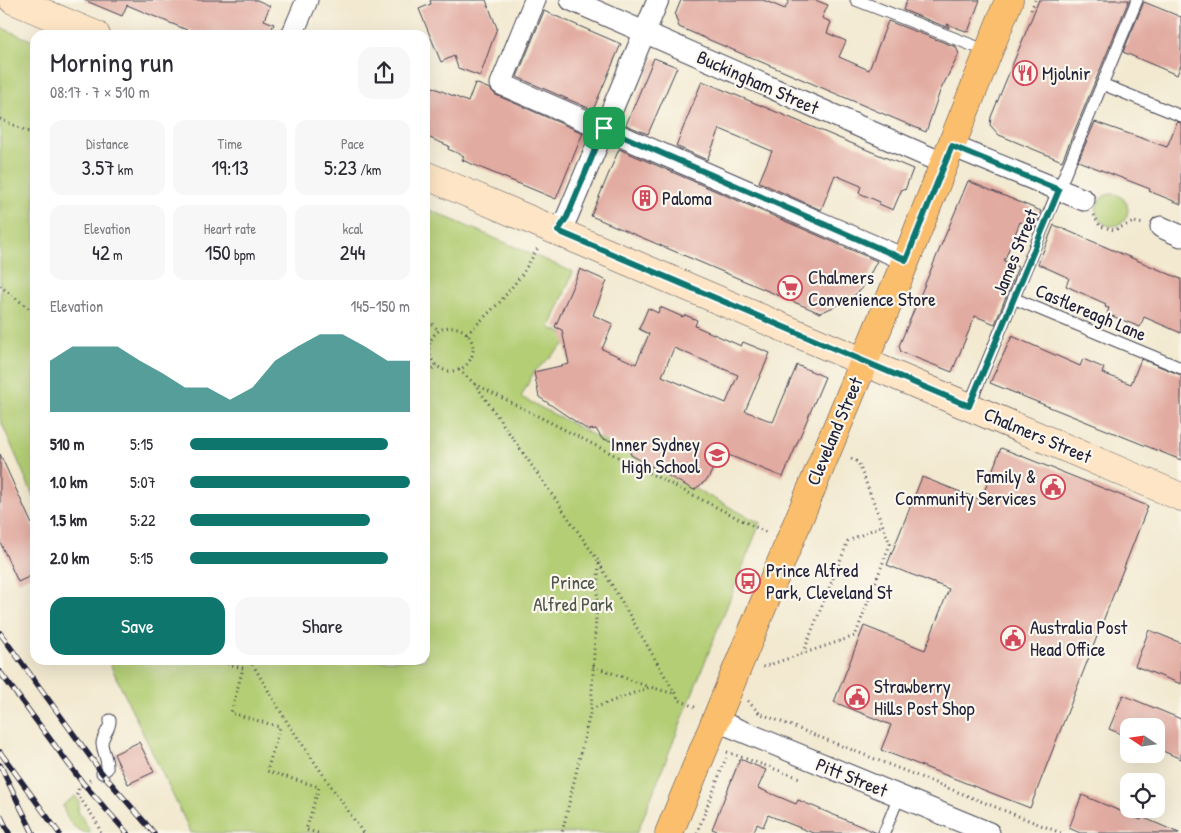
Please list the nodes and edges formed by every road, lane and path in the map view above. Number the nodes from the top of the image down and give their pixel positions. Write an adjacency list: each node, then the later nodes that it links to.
1 (13, 0): 9 (main road)
2 (535, 0): 16 (street)
3 (570, 0): 11 (street, Buckingham Street)
4 (658, 0): 11 (street)
5 (856, 0): 12 (lane)
6 (1009, 0): 12 (main road, Cleveland Street)
7 (1137, 0): 13 (lane, James Street)
8 (303, 1): 10 (street)
9 (84, 30)
10 (294, 30)
11 (645, 32): 16 (street); 18 (street, Buckingham Street)
12 (987, 51): 18 (main road, Cleveland Street)
13 (1102, 84): 14 (lane); 20 (lane, James Street)
14 (1181, 116)
15 (0, 119): 17 (path)
16 (604, 128): 23 (street); 25 (street)
17 (30, 133)
18 (948, 155): 20 (street, Buckingham Street); 25 (main road, Cleveland Street)
19 (430, 176): 23 (main road, Chalmers Street)
20 (1059, 190): 21 (street, Buckingham Street); 27 (lane, James Street)
21 (1084, 200): 22 (path)
22 (1161, 227): 24 (street)
23 (558, 231): 31 (path); 34 (main road, Chalmers Street)
24 (1181, 236)
25 (906, 260): 34 (main road, Cleveland Street)
26 (0, 286): 28 (path)
27 (1014, 299): 36 (lane, Castlereagh Lane); 40 (lane, James Street)
28 (30, 309)
29 (430, 322): 30 (path)
30 (439, 331): 31 (path); 32 (path)
31 (467, 334): 37 (path)
32 (430, 342)
33 (430, 352): 35 (path)
34 (863, 362): 40 (main road, Chalmers Street); 57 (main road, Cleveland Street)
35 (436, 365): 37 (path); 38 (path)
36 (1181, 368)
37 (459, 370): 39 (path)
38 (430, 371)
39 (475, 384): 44 (path); 45 (path)
40 (969, 406): 42 (main road, Chalmers Street)
41 (849, 458): 43 (path)
42 (1181, 497)
43 (882, 525): 46 (path); 46 (path)
44 (767, 533)
45 (598, 562): 50 (path); 55 (path)
46 (803, 654): 52 (path)
47 (232, 665): 51 (path)
48 (248, 665): 51 (path)
49 (253, 665): 59 (path)
50 (593, 666): 53 (path); 56 (path)
51 (244, 668): 60 (path)
52 (759, 676)
53 (650, 687): 55 (path); 56 (path)
54 (752, 693): 74 (path)
55 (676, 694): 57 (path)
56 (591, 709): 69 (path)
57 (706, 714): 65 (street, Pitt Street); 70 (main road, Cleveland Street)
58 (110, 720): 62 (lane)
59 (287, 722): 60 (path); 63 (path)
60 (280, 727): 64 (path)
61 (727, 751): 71 (path)
62 (102, 773): 66 (path)
63 (326, 781): 64 (path); 68 (path)
64 (319, 787): 67 (path)
65 (899, 796): 72 (lane); 73 (street, Pitt Street)
66 (101, 833)
67 (318, 833)
68 (363, 833)
69 (562, 833)
70 (669, 833)
71 (697, 833)
72 (884, 833)
73 (989, 833)
74 (1061, 833)

